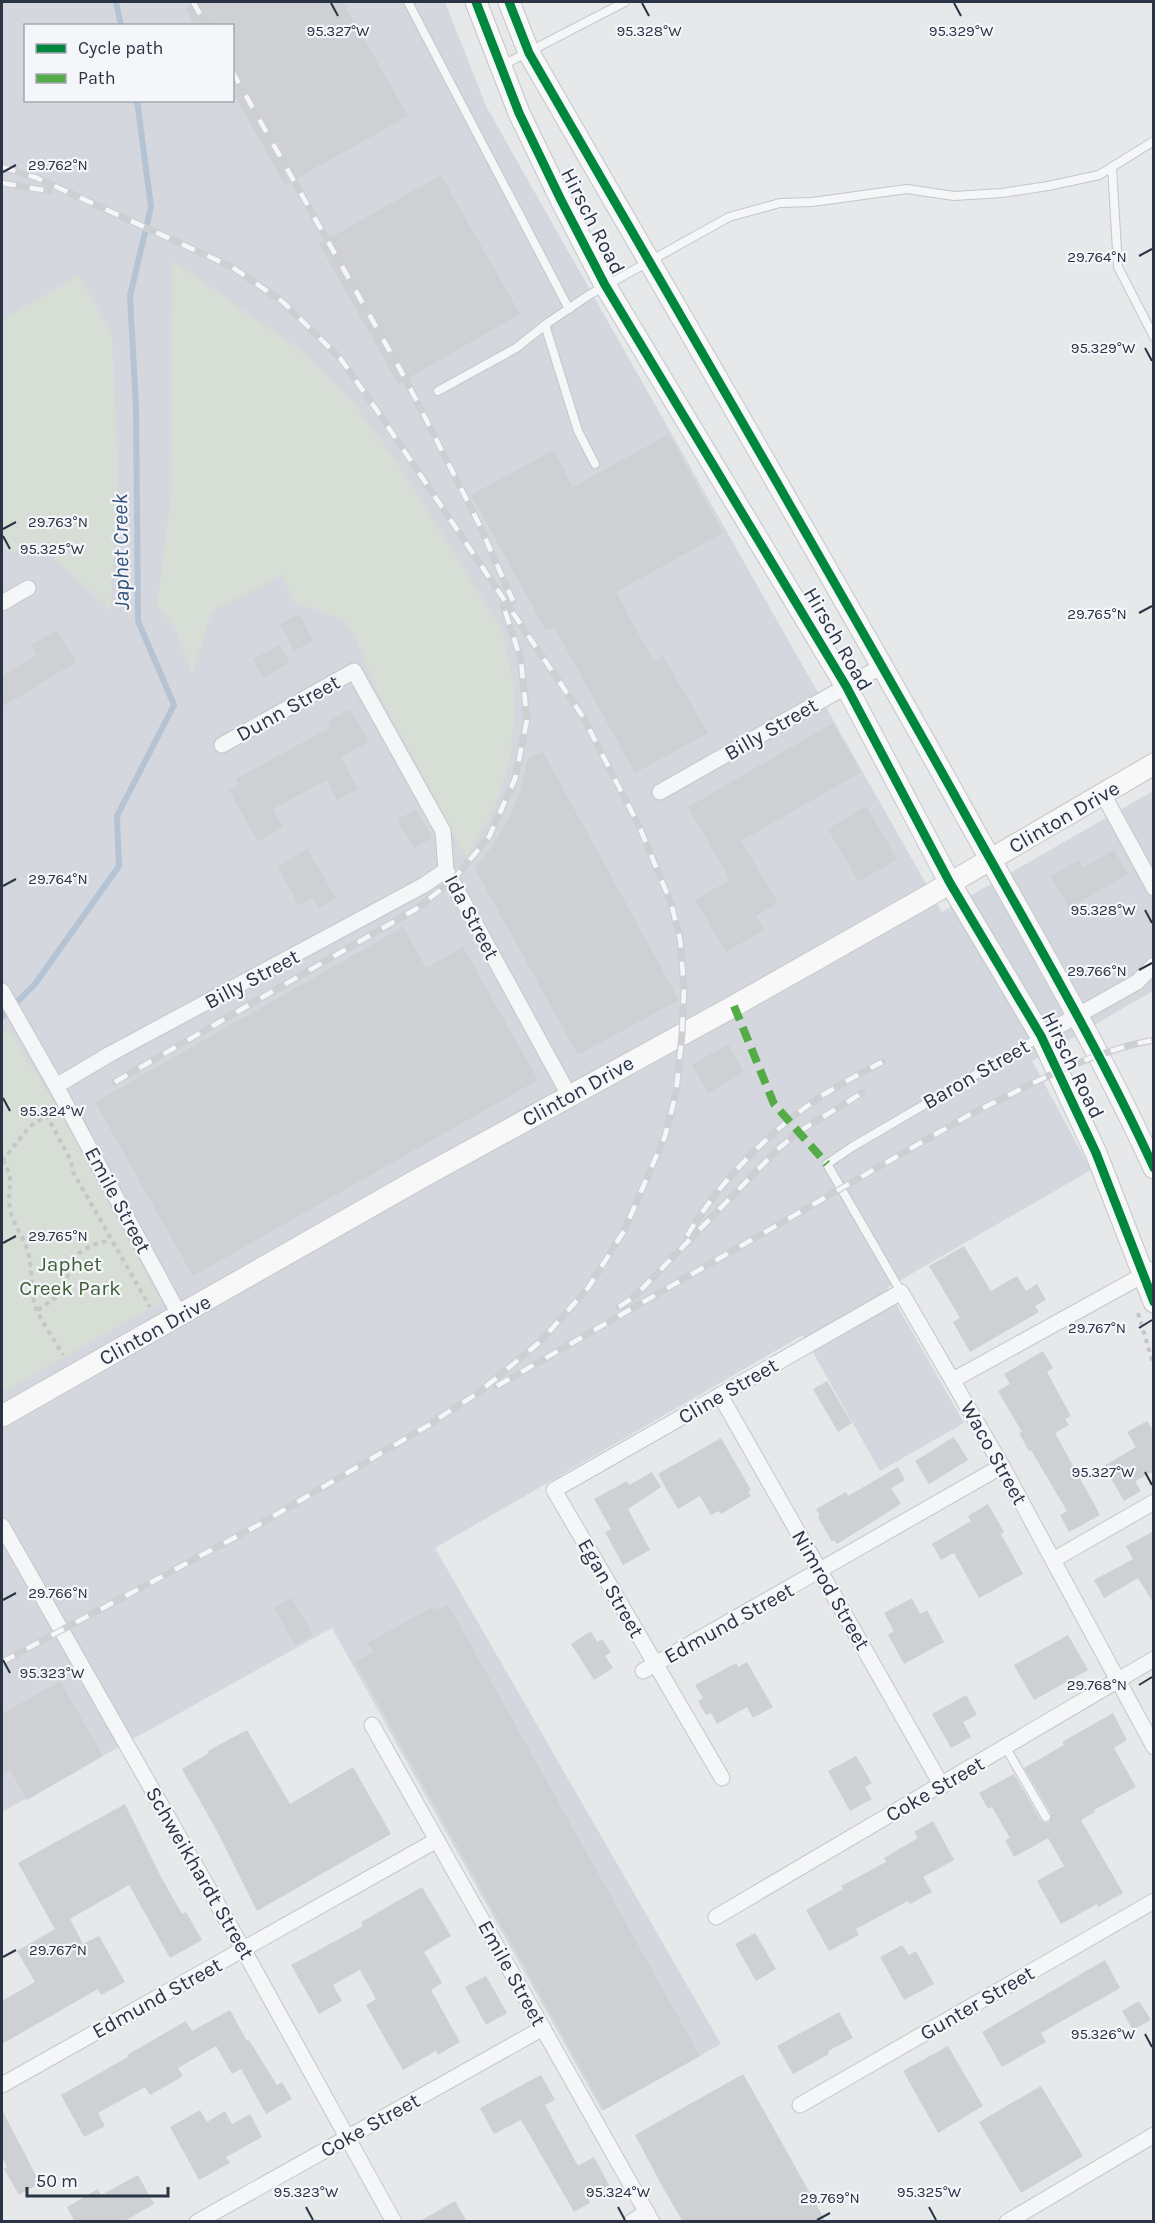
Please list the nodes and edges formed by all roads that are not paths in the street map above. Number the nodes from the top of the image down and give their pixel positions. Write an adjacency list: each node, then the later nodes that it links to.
1 (408, 2): 11 (lane)
2 (476, 2): 6 (main road, Hirsch Road)
3 (509, 2): 5 (main road, Hirsch Road)
4 (625, 2): 5 (lane)
5 (529, 53): 6 (lane); 9 (main road, Hirsch Road)
6 (500, 67): 10 (main road, Hirsch Road)
7 (1154, 141): 8 (lane)
8 (1112, 167): 9 (lane); 13 (lane)
9 (649, 261): 10 (lane); 18 (main road, Hirsch Road)
10 (605, 285): 11 (lane); 20 (main road, Hirsch Road)
11 (568, 309): 12 (lane)
12 (545, 325): 14 (lane); 15 (lane)
13 (1154, 337)
14 (438, 392)
15 (595, 464)
16 (28, 588): 17 (street)
17 (2, 603)
18 (882, 666): 20 (street, Billy Street); 25 (main road, Hirsch Road)
19 (354, 671): 21 (street, Dunn Street); 26 (street, Ida Street)
20 (846, 686): 23 (street, Billy Street); 27 (main road, Hirsch Road)
21 (222, 745)
22 (1154, 764): 24 (main road, Clinton Drive)
23 (660, 792)
24 (1103, 794): 25 (main road, Clinton Drive); 28 (street)
25 (990, 860): 27 (main road, Clinton Drive); 31 (main road, Hirsch Road)
26 (446, 870): 33 (street, Billy Street); 34 (street, Ida Street)
27 (950, 883): 32 (main road, Hirsch Road); 34 (main road, Clinton Drive)
28 (1154, 888)
29 (1154, 965): 31 (street, Baron Street)
30 (2, 991): 33 (street, Emile Street)
31 (1079, 1014): 32 (street, Baron Street); 36 (main road, Hirsch Road)
32 (1041, 1036): 35 (lane, Baron Street); 37 (main road, Hirsch Road)
33 (56, 1086): 40 (street, Emile Street)
34 (569, 1095): 40 (main road, Clinton Drive)
35 (828, 1164): 38 (lane, Waco Street)
36 (1154, 1168)
37 (1149, 1272): 39 (main road, Hirsch Road); 41 (street)
38 (902, 1292): 41 (street, Waco Street); 42 (street, Cline Street)
39 (1145, 1306)
40 (180, 1316): 43 (main road, Clinton Drive)
41 (953, 1380): 44 (street, Waco Street)
42 (720, 1395): 45 (street, Cline Street); 49 (street, Nimrod Street)
43 (2, 1416)
44 (1002, 1466): 48 (street, Waco Street); 49 (street, Edmund Street)
45 (554, 1490): 51 (street, Egan Street)
46 (1154, 1502): 48 (street)
47 (2, 1526): 62 (street, Schweikhardt Street)
48 (1053, 1560): 52 (street, Waco Street)
49 (820, 1571): 51 (street, Edmund Street); 57 (street, Nimrod Street)
50 (1154, 1659): 52 (street, Coke Street)
51 (649, 1668): 56 (street, Egan Street)
52 (1118, 1681): 54 (street, Waco Street); 55 (street, Coke Street)
53 (372, 1725): 59 (street, Emile Street)
54 (1154, 1747)
55 (1006, 1748): 57 (street, Coke Street); 58 (lane)
56 (722, 1778)
57 (942, 1786): 61 (street, Coke Street)
58 (1046, 1817)
59 (437, 1840): 62 (street, Edmund Street); 63 (street, Emile Street)
60 (1154, 1900): 65 (street, Gunter Street)
61 (716, 1917)
62 (243, 1949): 64 (street, Edmund Street); 67 (street, Schweikhardt Street)
63 (543, 2028): 67 (street, Coke Street); 68 (street, Emile Street)
64 (2, 2085)
65 (800, 2105)
66 (1154, 2135): 72 (street)
67 (348, 2137): 69 (street, Coke Street); 70 (street, Schweikhardt Street)
68 (649, 2217): 71 (street)
69 (197, 2222)
70 (394, 2222)
71 (631, 2222)
72 (1007, 2222)

